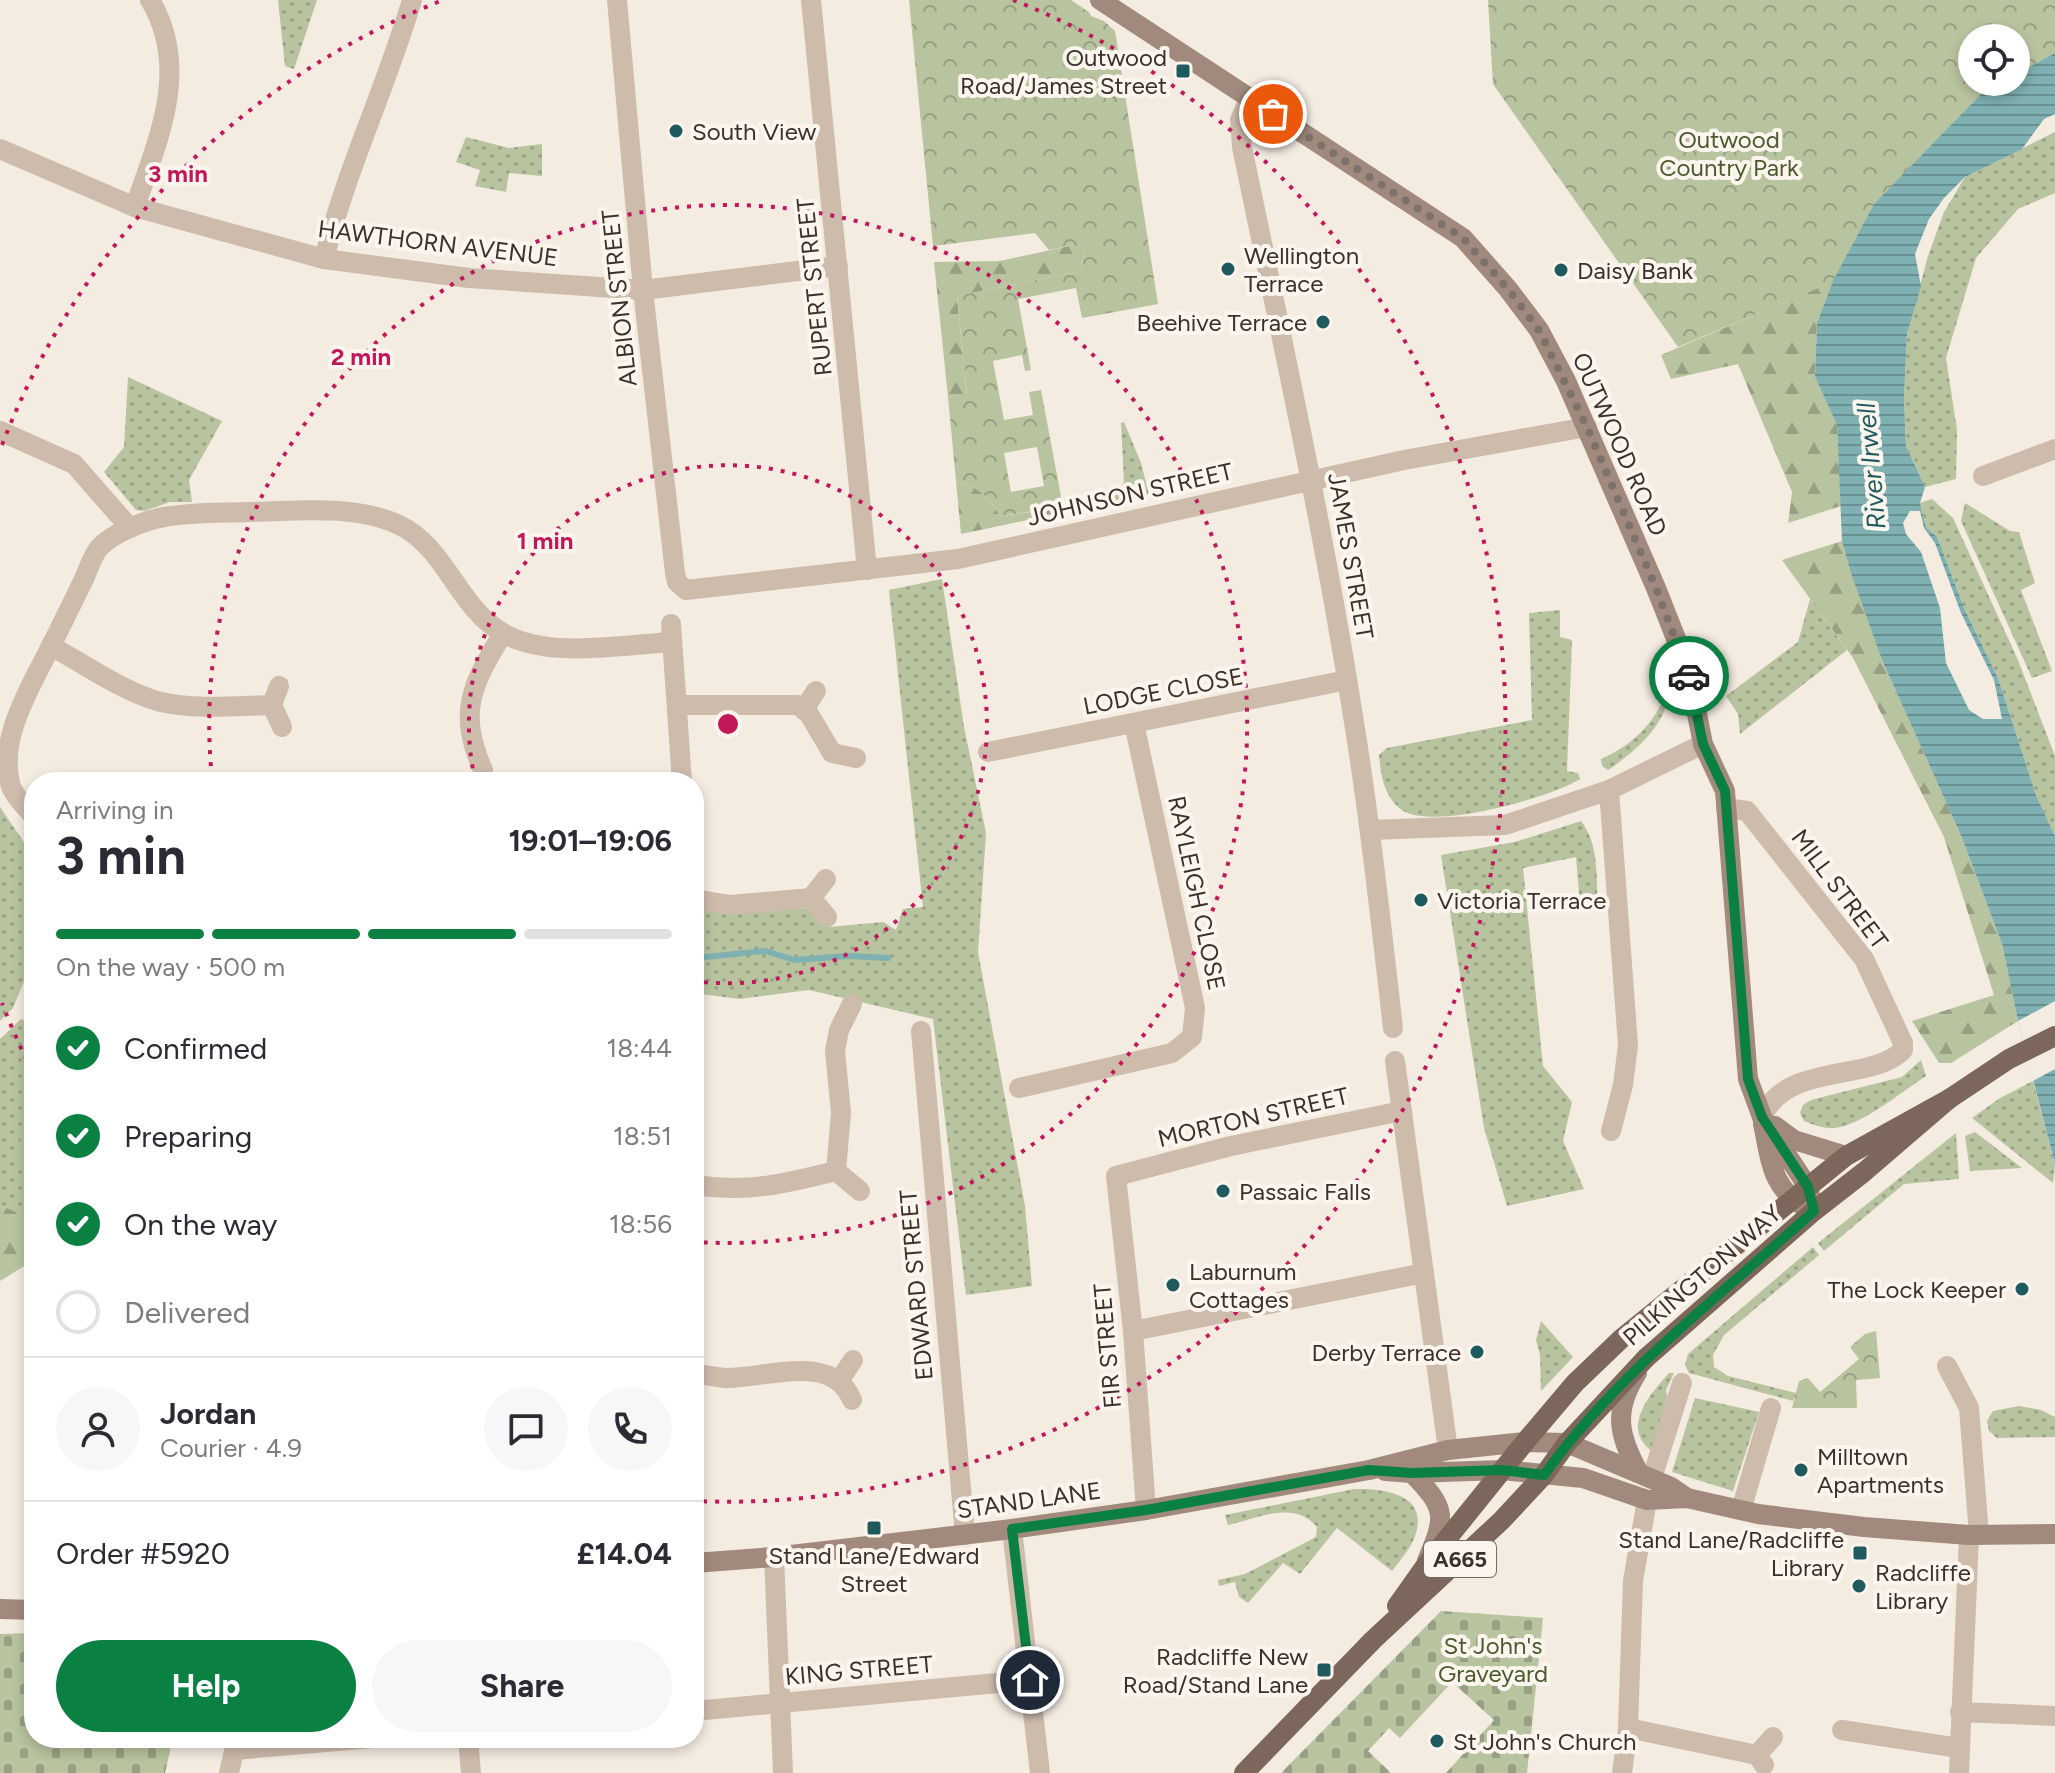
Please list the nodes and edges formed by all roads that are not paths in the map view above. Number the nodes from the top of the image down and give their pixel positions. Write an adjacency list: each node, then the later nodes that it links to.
1 (150, 0): 8 (street)
2 (412, 0): 9 (street)
3 (617, 0): 11 (street, ALBION STREET)
4 (811, 0): 10 (street, RUPERT STREET)
5 (1100, 0): 6 (street, OUTWOOD ROAD)
6 (1250, 98): 12 (street, OUTWOOD ROAD); 16 (street, JAMES STREET)
7 (0, 149): 8 (street, HAWTHORN AVENUE)
8 (135, 207): 9 (street, HAWTHORN AVENUE)
9 (324, 259): 11 (street, HAWTHORN AVENUE)
10 (838, 266): 11 (street, HAWTHORN AVENUE); 18 (street, RUPERT STREET)
11 (643, 290): 19 (street, ALBION STREET)
12 (1587, 427): 16 (street, JOHNSON STREET); 28 (street, OUTWOOD ROAD)
13 (0, 431): 17 (street)
14 (2055, 449): 15 (street)
15 (1983, 476)
16 (1311, 481): 18 (street, JOHNSON STREET); 22 (street, JAMES STREET)
17 (130, 528): 20 (street); 21 (street)
18 (867, 570): 19 (street, JOHNSON STREET)
19 (682, 588)
20 (503, 633): 24 (street); 31 (street)
21 (51, 646): 27 (street); 34 (street)
22 (1347, 680): 26 (street, LODGE CLOSE); 36 (street, JAMES STREET)
23 (816, 691): 25 (street)
24 (677, 705): 25 (street); 32 (street)
25 (804, 709): 30 (street)
26 (1134, 723): 29 (street, LODGE CLOSE); 46 (street, RAYLEIGH CLOSE)
27 (282, 727)
28 (1703, 744): 33 (street); 35 (street, OUTWOOD ROAD)
29 (988, 752)
30 (856, 758)
31 (472, 759)
32 (681, 772)
33 (1609, 790): 36 (street); 50 (street)
34 (24, 804)
35 (1726, 808): 49 (street, OUTWOOD ROAD); 49 (street, MILL STREET)
36 (1371, 830): 42 (street, JAMES STREET)
37 (826, 879): 38 (street)
38 (811, 898): 39 (street); 40 (street)
39 (704, 901)
40 (827, 917)
41 (852, 1004): 52 (street)
42 (1393, 1028)
43 (921, 1031): 83 (street, EDWARD STREET)
44 (2055, 1036): 47 (main road, PILKINGTON WAY / A665)
45 (1395, 1061): 48 (street)
46 (1019, 1088)
47 (1949, 1099): 51 (main road, PILKINGTON WAY / A665); 58 (main road, PILKINGTON WAY / A665)
48 (1402, 1111): 53 (street, MORTON STREET); 59 (street)
49 (1762, 1117): 51 (street); 55 (street, OUTWOOD ROAD); 57 (street, OUTWOOD ROAD)
50 (1611, 1131)
51 (1846, 1156): 55 (main road, PILKINGTON WAY / A665)
52 (836, 1171): 54 (street); 56 (street)
53 (1116, 1176): 60 (street, FIR STREET)
54 (704, 1186)
55 (1808, 1187): 57 (main road, PILKINGTON WAY / A665); 58 (street, OUTWOOD ROAD)
56 (860, 1191)
57 (1791, 1200): 58 (street); 69 (main road, PILKINGTON WAY / A665)
58 (1814, 1211): 61 (main road, PILKINGTON WAY / A665)
59 (1424, 1273): 60 (street); 71 (street)
60 (1133, 1331): 79 (street, FIR STREET)
61 (1646, 1358): 70 (main road, PILKINGTON WAY / A665); 76 (street)
62 (853, 1360): 65 (street)
63 (1947, 1366): 84 (street)
64 (704, 1375): 65 (street)
65 (839, 1381): 67 (street)
66 (1682, 1383): 76 (street)
67 (852, 1400)
68 (1771, 1408): 80 (street)
69 (1525, 1442): 70 (street, STAND LANE); 71 (street, STAND LANE); 73 (main road, A665)
70 (1567, 1443): 75 (main road, PILKINGTON WAY / A665); 76 (street, STAND LANE)
71 (1448, 1450): 72 (street, STAND LANE)
72 (1369, 1470): 74 (street, STAND LANE); 79 (street, STAND LANE)
73 (1502, 1470): 74 (street, STAND LANE); 75 (street, STAND LANE); 87 (main road, A665)
74 (1412, 1473): 87 (street)
75 (1544, 1475): 78 (street, STAND LANE); 90 (main road, A665)
76 (1645, 1475): 77 (street, STAND LANE)
77 (1687, 1498): 78 (street, STAND LANE); 80 (street, STAND LANE)
78 (1647, 1500): 96 (street)
79 (1146, 1510): 81 (street, STAND LANE)
80 (1741, 1510): 84 (street, STAND LANE)
81 (1012, 1529): 83 (street, STAND LANE); 91 (street)
82 (2055, 1534): 84 (street, STAND LANE)
83 (965, 1535): 85 (street, STAND LANE)
84 (1974, 1535): 94 (street)
85 (774, 1557): 86 (street, STAND LANE); 92 (street)
86 (704, 1562)
87 (1426, 1565): 90 (main road, A665)
88 (0, 1609): 89 (street)
89 (24, 1610)
90 (1373, 1640): 102 (main road, A665)
91 (1030, 1680): 92 (street, KING STREET); 106 (street)
92 (779, 1704): 93 (street, KING STREET); 105 (street)
93 (704, 1710)
94 (1960, 1712): 95 (street); 101 (street)
95 (2055, 1716)
96 (1628, 1728): 98 (street); 107 (street)
97 (1842, 1730): 101 (street)
98 (1773, 1737)
99 (235, 1748): 103 (street)
100 (469, 1748): 104 (street)
101 (1959, 1748): 108 (street)
102 (1254, 1770)
103 (229, 1773)
104 (471, 1773)
105 (783, 1773)
106 (1040, 1773)
107 (1622, 1773)
108 (1959, 1773)

